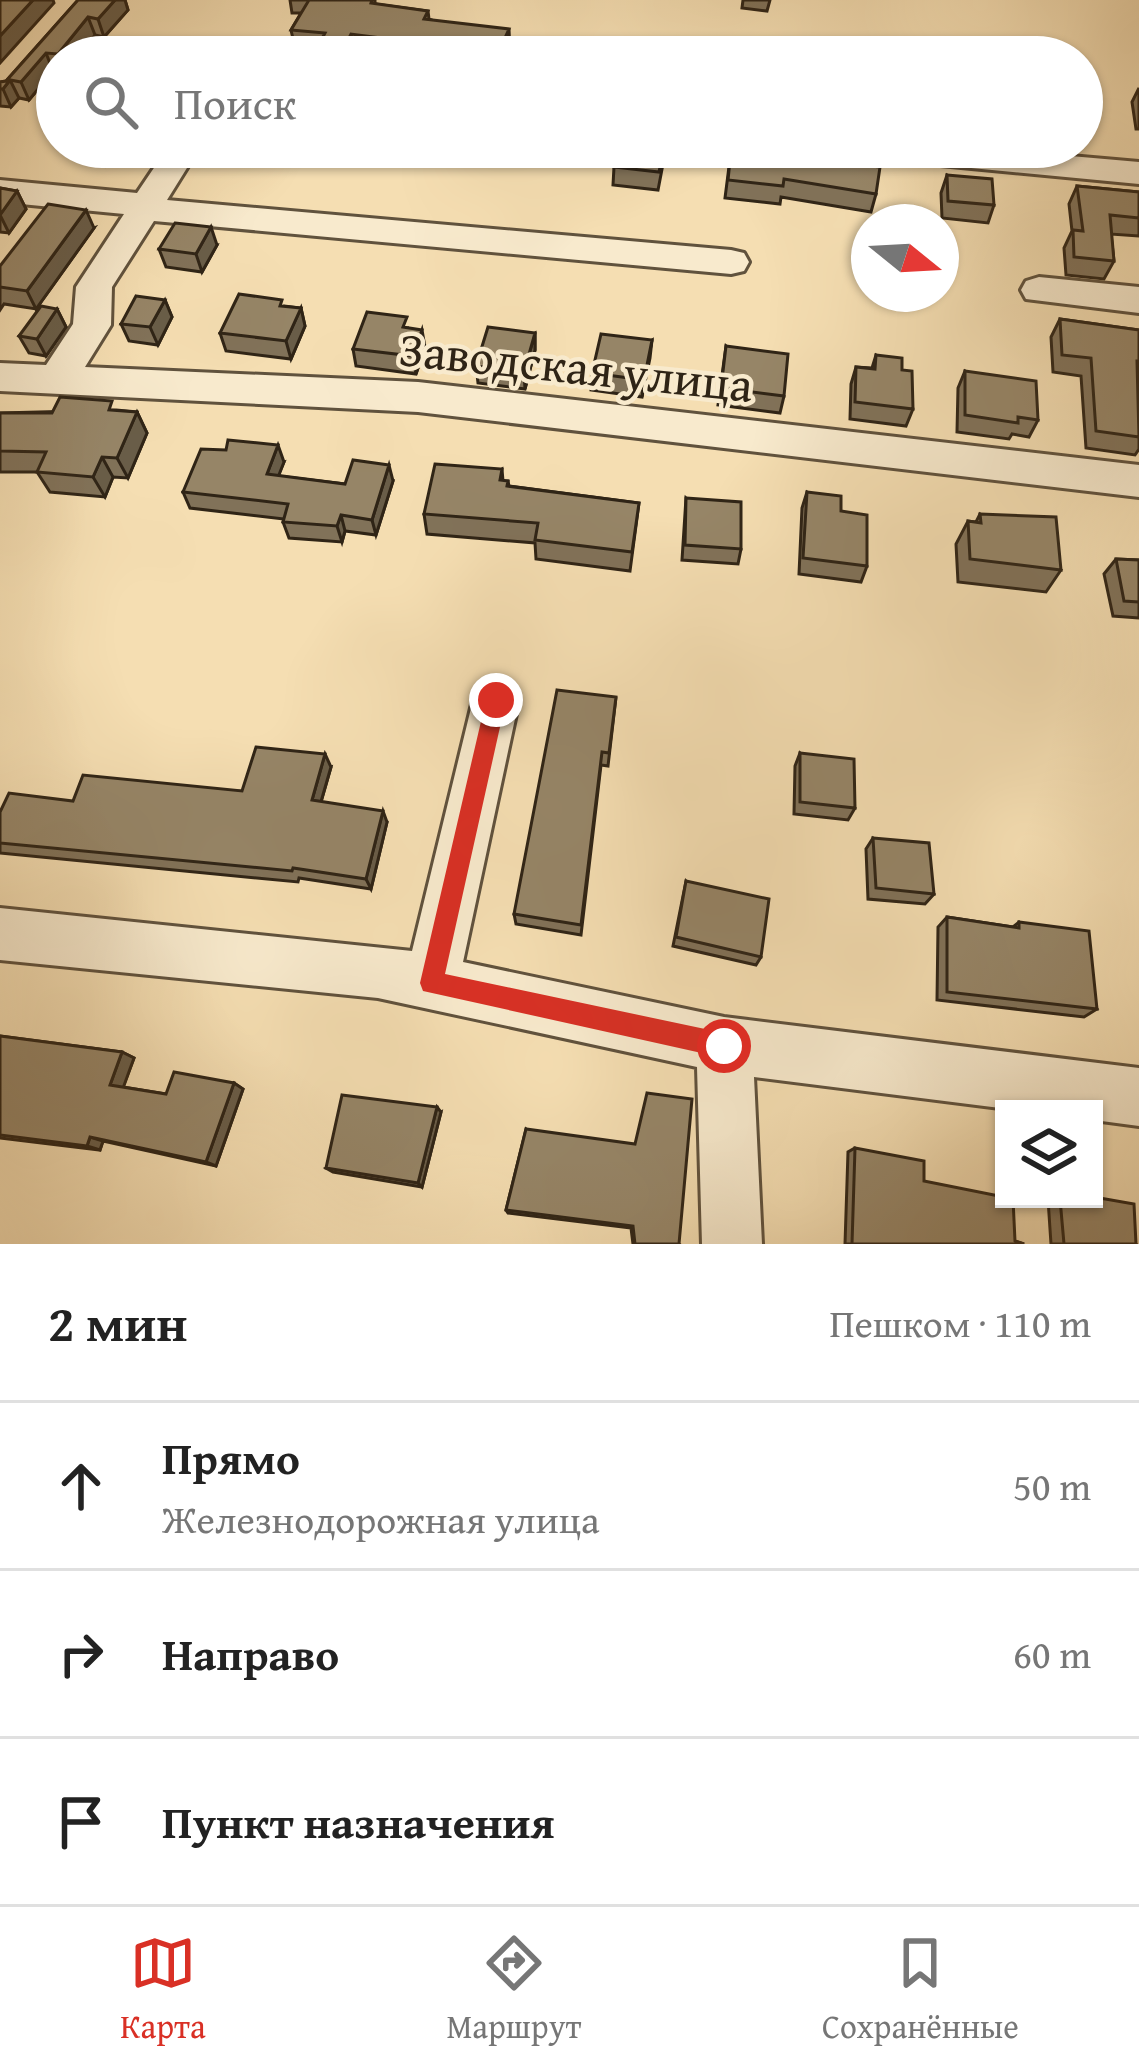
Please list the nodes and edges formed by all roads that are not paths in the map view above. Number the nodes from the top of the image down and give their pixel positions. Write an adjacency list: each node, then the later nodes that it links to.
1 (170, 168): 5 (street)
2 (1085, 168): 3 (street)
3 (1139, 173)
4 (0, 191): 5 (street)
5 (144, 207): 6 (street); 10 (street)
6 (730, 262)
7 (1039, 290): 8 (street)
8 (1139, 300)
9 (0, 377): 10 (street, Заводская улица)
10 (57, 380): 11 (street, Заводская улица)
11 (1139, 481)
12 (496, 700): 14 (street)
13 (0, 934): 14 (street)
14 (431, 983): 15 (street)
15 (724, 1046): 16 (street); 17 (street)
16 (1139, 1097)
17 (732, 1244)

